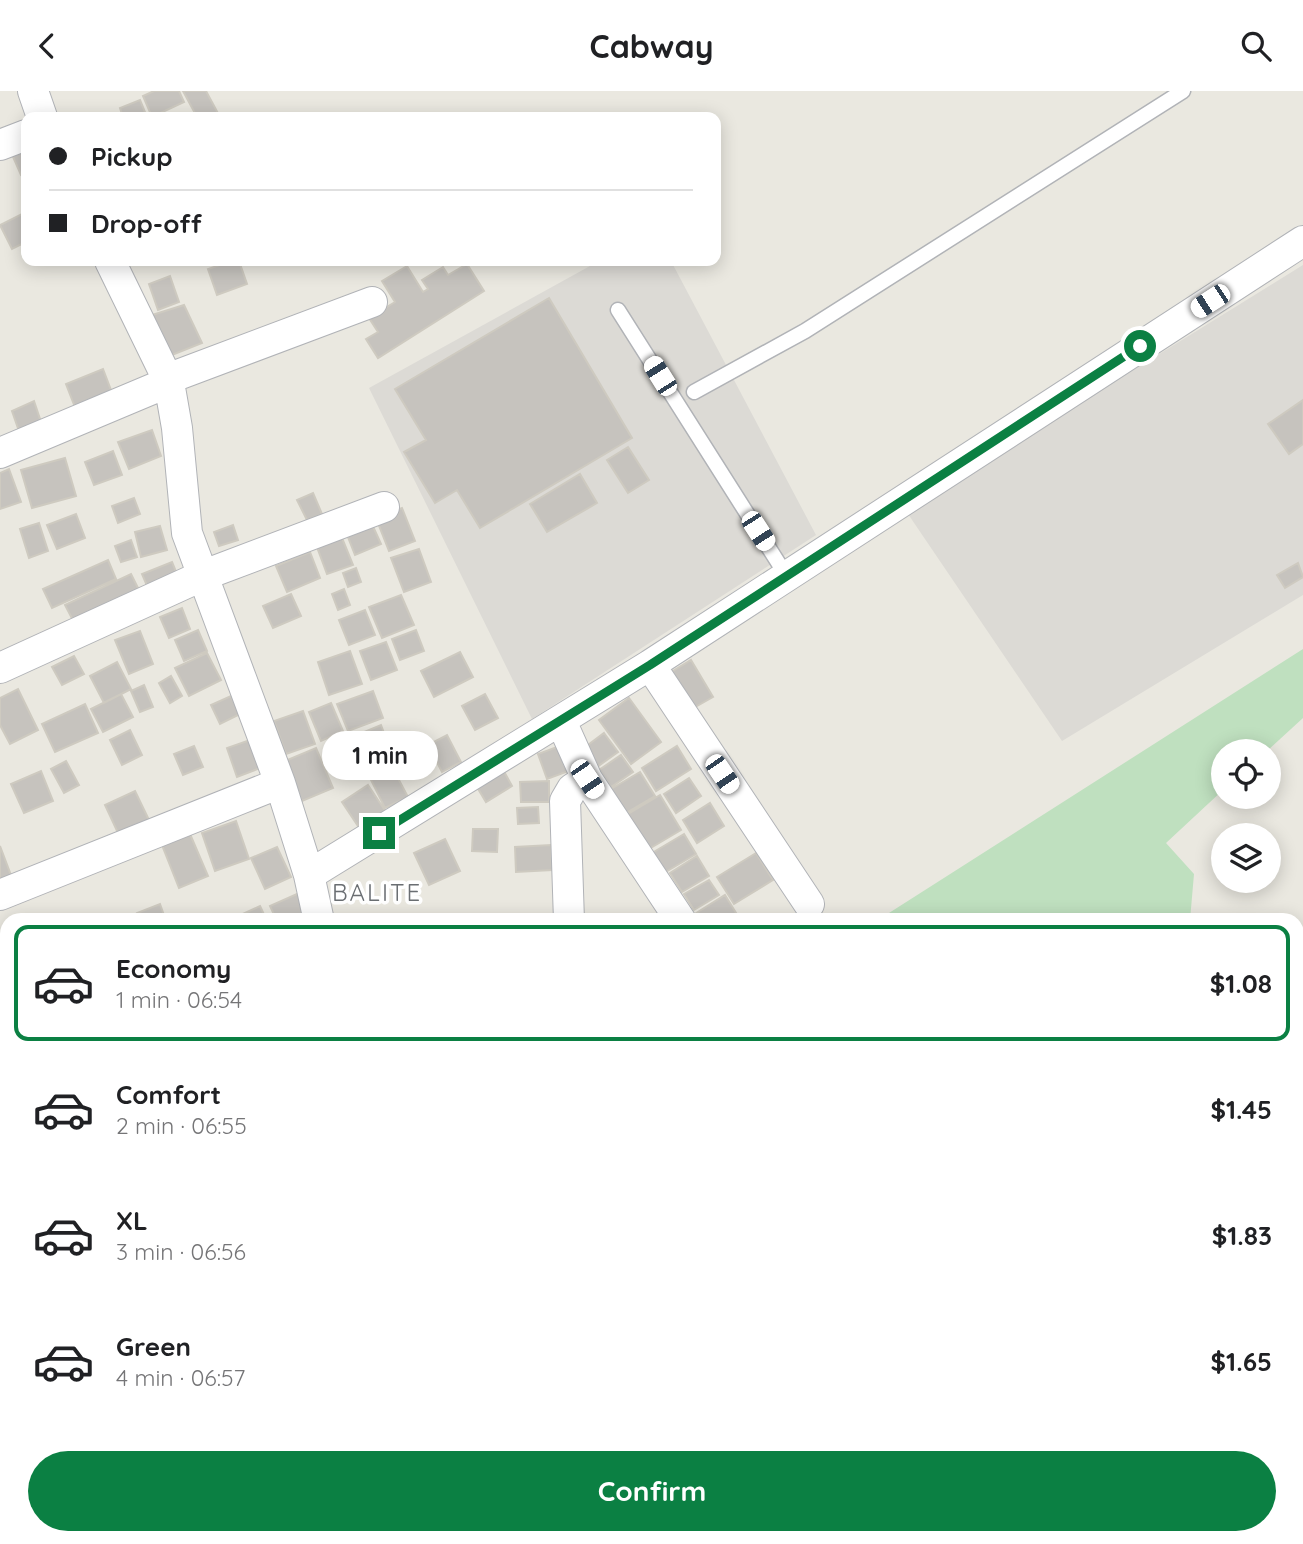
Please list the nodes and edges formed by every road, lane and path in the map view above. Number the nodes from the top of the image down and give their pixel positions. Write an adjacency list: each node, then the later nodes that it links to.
1 (33, 91): 3 (street)
2 (1183, 91): 11 (lane)
3 (40, 112)
4 (21, 137): 5 (street)
5 (0, 145)
6 (1303, 241): 15 (street)
7 (112, 266): 10 (street)
8 (372, 302): 10 (street)
9 (618, 310): 15 (lane)
10 (169, 382): 12 (street); 14 (street)
11 (694, 392)
12 (0, 453)
13 (384, 507): 14 (street)
14 (204, 575): 17 (street); 20 (street)
15 (786, 575): 16 (street)
16 (650, 665): 18 (street); 23 (street)
17 (0, 668)
18 (561, 722): 19 (street); 21 (street)
19 (587, 779): 25 (street); 26 (street)
20 (280, 783): 21 (street); 22 (street)
21 (309, 875): 24 (street)
22 (0, 895)
23 (809, 904)
24 (317, 913)
25 (569, 913)
26 (676, 913)

